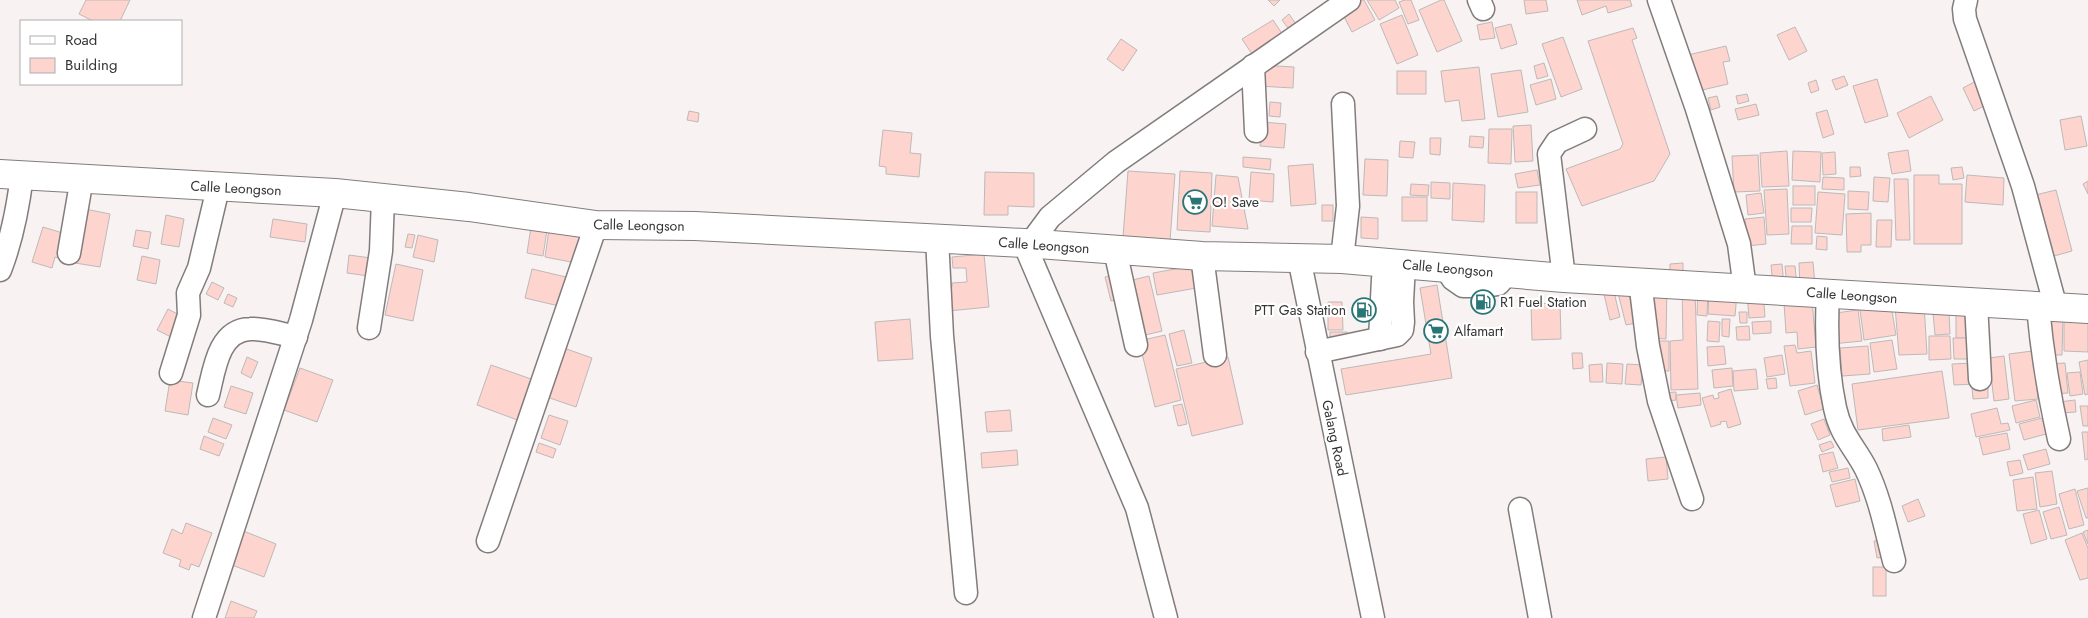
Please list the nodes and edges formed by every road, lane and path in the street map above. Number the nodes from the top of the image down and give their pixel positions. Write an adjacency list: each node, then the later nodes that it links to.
1 (1350, 0): 4 (street)
2 (1659, 0): 25 (street)
3 (1966, 0): 28 (street)
4 (1253, 66): 7 (street); 15 (street)
5 (1343, 104): 20 (street)
6 (1585, 129): 23 (street)
7 (1256, 131)
8 (11, 175): 9 (main road, Calle Leongson); 22 (street)
9 (82, 178): 10 (main road, Calle Leongson); 17 (street)
10 (218, 188): 11 (main road, Calle Leongson); 35 (street)
11 (335, 193): 12 (main road, Calle Leongson); 31 (street)
12 (383, 199): 13 (main road, Calle Leongson); 30 (street)
13 (596, 225): 14 (main road, Calle Leongson); 41 (street)
14 (937, 238): 15 (main road, Calle Leongson); 43 (street)
15 (1027, 243): 16 (main road, Calle Leongson); 46 (street)
16 (1115, 250): 18 (main road, Calle Leongson); 32 (street)
17 (69, 253)
18 (1202, 256): 19 (main road, Calle Leongson); 34 (street)
19 (1299, 258): 20 (main road, Calle Leongson); 33 (street, Galang Road)
20 (1342, 258): 21 (main road, Calle Leongson)
21 (1396, 263): 23 (main road, Calle Leongson); 33 (street)
22 (0, 270)
23 (1564, 278): 24 (main road, Calle Leongson)
24 (1640, 282): 25 (main road, Calle Leongson); 39 (street)
25 (1745, 289): 26 (main road, Calle Leongson)
26 (1828, 293): 27 (main road, Calle Leongson); 42 (street)
27 (1976, 303): 28 (main road, Calle Leongson); 36 (street)
28 (2047, 307): 29 (main road, Calle Leongson); 38 (street)
29 (2088, 309)
30 (369, 328)
31 (296, 337): 37 (street); 45 (street)
32 (1136, 345)
33 (1317, 352): 44 (street, Galang Road)
34 (1216, 355)
35 (171, 373)
36 (1980, 379)
37 (208, 395)
38 (2060, 439)
39 (1692, 499)
40 (1520, 509): 47 (street)
41 (488, 541)
42 (1894, 561)
43 (966, 593)
44 (1366, 616)
45 (204, 618)
46 (1166, 618)
47 (1540, 618)

